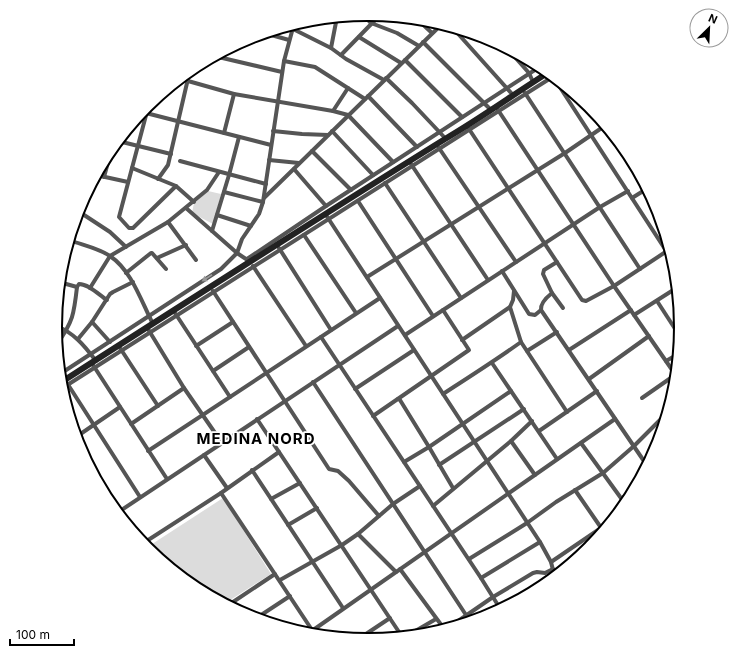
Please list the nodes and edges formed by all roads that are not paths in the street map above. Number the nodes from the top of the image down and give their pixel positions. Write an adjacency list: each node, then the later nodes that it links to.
1 (336, 23): 14 (street)
2 (371, 23): 10 (street); 13 (street)
3 (425, 27): 7 (street)
4 (437, 29): 7 (street)
5 (293, 30): 11 (street)
6 (295, 30): 14 (street)
7 (432, 33): 12 (street)
8 (459, 34): 30 (street)
9 (274, 36): 11 (street)
10 (359, 37): 15 (street); 20 (street)
11 (289, 40): 19 (street)
12 (423, 42): 13 (street); 37 (street)
13 (419, 46): 18 (street)
14 (331, 48): 15 (street)
15 (341, 55): 26 (street)
16 (223, 58): 22 (street)
17 (516, 59): 23 (street)
18 (405, 60): 20 (street); 42 (street)
19 (284, 61): 22 (street); 29 (street)
20 (401, 63): 26 (street)
21 (534, 70): 23 (street)
22 (282, 72): 36 (street)
23 (528, 74): 28 (street); 30 (street)
24 (545, 77): 28 (street)
25 (547, 78): 32 (street)
26 (385, 79): 35 (street); 48 (street)
27 (188, 81): 33 (street); 44 (street)
28 (533, 82): 32 (street)
29 (348, 88): 35 (street); 39 (street)
30 (507, 88): 34 (street); 37 (street)
31 (561, 89): 51 (street)
32 (524, 92): 34 (street); 38 (street); 60 (street)
33 (234, 94): 36 (street); 49 (street)
34 (513, 95): 38 (street)
35 (367, 97): 41 (street); 57 (street)
36 (278, 101): 39 (street); 47 (street)
37 (484, 103): 38 (street); 42 (street)
38 (495, 110): 45 (street); 70 (street)
39 (333, 111): 41 (street)
40 (150, 113): 44 (street)
41 (348, 115): 50 (street); 64 (street)
42 (462, 117): 48 (street)
43 (142, 121): 55 (street)
44 (178, 121): 49 (street); 61 (street)
45 (468, 128): 53 (street); 58 (street); 80 (street)
46 (601, 128): 51 (street)
47 (273, 131): 50 (street); 56 (street)
48 (440, 132): 53 (street); 57 (street)
49 (224, 133): 52 (street)
50 (330, 133): 59 (street); 73 (street)
51 (591, 134): 60 (street); 82 (street)
52 (239, 137): 56 (street); 72 (street)
53 (446, 139): 58 (street)
54 (124, 142): 55 (street)
55 (138, 145): 61 (street); 67 (street)
56 (271, 145): 62 (street)
57 (417, 147): 64 (street)
58 (438, 147): 66 (street); 90 (street)
59 (312, 150): 65 (street); 81 (street)
60 (565, 153): 70 (street); 91 (street)
61 (171, 154): 75 (street)
62 (269, 160): 65 (street); 78 (street)
63 (180, 161): 71 (street)
64 (393, 162): 73 (street)
65 (299, 163): 69 (street)
66 (411, 164): 77 (street); 95 (street); 97 (street)
67 (132, 168): 75 (street); 76 (street)
68 (106, 169): 74 (street)
69 (294, 169): 86 (street); 89 (street)
70 (538, 169): 80 (street); 98 (street)
71 (219, 172): 72 (street); 88 (street)
72 (229, 175): 78 (street); 84 (street)
73 (373, 175): 81 (street)
74 (104, 177): 76 (street)
75 (158, 179): 79 (street)
76 (128, 182): 79 (street)
77 (385, 183): 87 (street); 103 (street)
78 (266, 184): 86 (street)
79 (176, 186): 88 (street)
80 (508, 188): 90 (street); 104 (street)
81 (351, 190): 89 (street)
82 (628, 191): 85 (street); 91 (street)
83 (643, 191): 85 (street)
84 (224, 192): 86 (street); 94 (street)
85 (632, 198): 106 (street)
86 (264, 200): 99 (street)
87 (358, 201): 95 (street); 114 (street)
88 (194, 202): 92 (street)
89 (326, 206): 118 (street)
90 (479, 207): 97 (street); 116 (street)
91 (600, 207): 98 (street); 121 (street)
92 (186, 208): 96 (street); 100 (street)
93 (83, 215): 107 (street)
94 (217, 215): 99 (street); 100 (street)
95 (327, 217): 101 (street); 108 (street); 124 (street)
96 (168, 222): 105 (street); 107 (street)
97 (451, 224): 103 (street); 126 (street)
98 (574, 224): 104 (street); 129 (street)
99 (251, 226): 111 (street)
100 (212, 231): 111 (street)
101 (304, 235): 108 (street); 145 (street)
102 (74, 242): 112 (street)
103 (424, 242): 114 (street); 137 (street)
104 (545, 243): 116 (street); 117 (street)
105 (186, 245): 113 (street); 115 (street)
106 (663, 245): 109 (street)
107 (126, 247): 112 (street)
108 (278, 247): 118 (street); 157 (street)
109 (665, 248)
110 (666, 252): 121 (street)
111 (236, 253): 118 (street); 120 (street)
112 (110, 256): 123 (street); 131 (street)
113 (157, 258): 119 (street); 123 (street)
114 (396, 259): 124 (street); 149 (street)
115 (196, 260)
116 (516, 262): 122 (street)
117 (557, 262): 129 (street); 135 (street)
118 (250, 263): 125 (street); 132 (street); 169 (street)
119 (166, 269)
120 (222, 269): 125 (street); 148 (street, one-way to 148)
121 (640, 269): 129 (street)
122 (502, 271): 126 (street); 133 (street)
123 (126, 273): 127 (street)
124 (367, 277): 136 (street)
125 (222, 280): 132 (street)
126 (488, 280): 137 (street)
127 (132, 282): 138 (street); 148 (street)
128 (66, 284): 130 (street)
129 (614, 286): 144 (street)
130 (77, 287): 131 (street); 156 (street)
131 (90, 288): 138 (street)
132 (212, 290): 146 (street); 151 (street)
133 (514, 291): 140 (street); 143 (street)
134 (672, 291): 139 (street)
135 (552, 292): 141 (street); 143 (street)
136 (380, 298): 145 (street); 153 (street)
137 (461, 298): 142 (street)
138 (107, 300): 150 (street)
139 (657, 301): 147 (street); 155 (street)
140 (510, 307): 165 (street); 167 (street)
141 (563, 308)
142 (443, 310): 149 (street); 165 (street)
143 (541, 310): 159 (street)
144 (631, 310): 147 (street); 173 (street)
145 (356, 313): 157 (street)
146 (175, 314): 152 (street); 158 (street); 168 (street)
147 (634, 315): 162 (street)
148 (149, 316): 152 (street); 166 (street)
149 (433, 316): 160 (street)
150 (92, 322): 164 (street); 166 (street)
151 (233, 322): 168 (street); 170 (street)
152 (154, 325): 158 (street)
153 (398, 326): 160 (street); 180 (street)
154 (62, 328): 156 (street)
155 (675, 329)
156 (67, 330): 161 (street); 164 (street)
157 (331, 330): 163 (street)
158 (149, 331): 171 (street); 191 (street)
159 (556, 332): 173 (street); 174 (street)
160 (405, 335): 172 (street)
161 (62, 336)
162 (649, 336): 177 (street); 186 (street)
163 (321, 337): 169 (street); 180 (street)
164 (78, 339): 175 (street)
165 (462, 340): 185 (street)
166 (110, 342): 175 (street)
167 (521, 342): 174 (street); 178 (street)
168 (196, 346): 183 (street)
169 (306, 346): 184 (street)
170 (249, 347): 183 (street); 184 (street)
171 (120, 348): 179 (street); 200 (street)
172 (414, 350): 185 (street); 192 (street)
173 (569, 350): 186 (street)
174 (527, 351): 203 (street)
175 (91, 354): 179 (street); 182 (street)
176 (673, 357): 177 (street)
177 (666, 361): 181 (street)
178 (492, 363): 193 (street); 195 (street)
179 (94, 364): 188 (street); 201 (street)
180 (339, 365): 189 (street); 192 (street)
181 (672, 370)
182 (65, 371)
183 (213, 371): 196 (street)
184 (267, 373): 196 (street); 199 (street)
185 (431, 375): 195 (street); 198 (street)
186 (589, 379): 194 (street)
187 (670, 380): 197 (street)
188 (67, 382)
189 (313, 382): 199 (street); 243 (street)
190 (68, 387): 212 (street)
191 (184, 388): 200 (street); 204 (street)
192 (355, 389): 205 (street)
193 (511, 390): 202 (street); 210 (street)
194 (597, 391): 203 (street); 207 (street)
195 (443, 394): 210 (street)
196 (230, 397): 204 (street)
197 (642, 398)
198 (398, 400): 205 (street); 220 (street)
199 (286, 401): 206 (street); 247 (street)
200 (158, 406): 211 (street)
201 (120, 407): 211 (street); 212 (street)
202 (524, 409): 208 (street); 215 (street)
203 (567, 412): 213 (street)
204 (203, 416): 217 (street); 221 (street)
205 (373, 416): 227 (street)
206 (258, 419): 217 (street); 222 (street)
207 (615, 419): 218 (street); 219 (street)
208 (532, 421): 213 (street); 216 (street)
209 (660, 422): 219 (street)
210 (462, 423): 215 (street); 220 (street)
211 (131, 424): 221 (street)
212 (94, 425): 214 (street); 240 (street)
213 (539, 431): 224 (street)
214 (81, 434)
215 (474, 441): 225 (street); 228 (street)
216 (511, 441): 225 (street); 231 (street)
217 (222, 443): 223 (street)
218 (582, 443): 224 (street); 230 (street)
219 (634, 446): 226 (street); 230 (street)
220 (429, 447): 227 (street); 228 (street)
221 (148, 451): 232 (street)
222 (279, 452): 229 (street); 233 (street)
223 (204, 454): 232 (street); 235 (street)
224 (557, 459): 231 (street)
225 (487, 461): 236 (street); 239 (street)
226 (644, 461)
227 (404, 462): 234 (street)
228 (439, 464): 236 (street)
229 (252, 470): 235 (street); 241 (street)
230 (603, 473): 237 (street); 242 (street)
231 (535, 475): 239 (street)
232 (167, 479): 240 (street)
233 (300, 483): 241 (street); 245 (street)
234 (420, 486): 243 (street); 244 (street)
235 (227, 488): 238 (street)
236 (453, 488): 244 (street)
237 (575, 490): 248 (street); 250 (street)
238 (221, 493): 254 (street); 263 (street)
239 (508, 493): 248 (street); 252 (street)
240 (140, 497): 246 (street)
241 (271, 498): 249 (street)
242 (622, 499)
243 (393, 504): 247 (street); 257 (street)
244 (433, 506): 252 (street)
245 (317, 508): 249 (street); 256 (street)
246 (122, 509)
247 (379, 516): 253 (street)
248 (528, 523): 255 (street); 258 (street)
249 (288, 525): 259 (street)
250 (601, 528)
251 (600, 529): 260 (street)
252 (451, 533): 257 (street); 258 (street)
253 (358, 534): 256 (street); 262 (street)
254 (148, 540)
255 (540, 542): 260 (street); 264 (street)
256 (342, 545): 259 (street); 266 (street)
257 (424, 552): 262 (street); 273 (street)
258 (469, 560): 264 (street)
259 (312, 562): 265 (street); 271 (street)
260 (551, 562): 261 (street)
261 (553, 569): 268 (street)
262 (398, 570): 266 (street); 275 (street)
263 (275, 574): 265 (street); 269 (street)
264 (481, 578): 268 (street)
265 (280, 580): 267 (street)
266 (371, 589): 271 (street); 274 (street)
267 (290, 596): 272 (street); 278 (street)
268 (493, 597): 270 (street); 273 (street)
269 (233, 602)
270 (498, 605)
271 (343, 608): 279 (street)
272 (261, 615)
273 (466, 615): 276 (street)
274 (390, 618): 281 (street); 282 (street)
275 (436, 618): 277 (street); 280 (street)
276 (458, 621)
277 (441, 625)
278 (311, 628)
279 (314, 629)
280 (417, 630)
281 (400, 632)
282 (366, 634)

